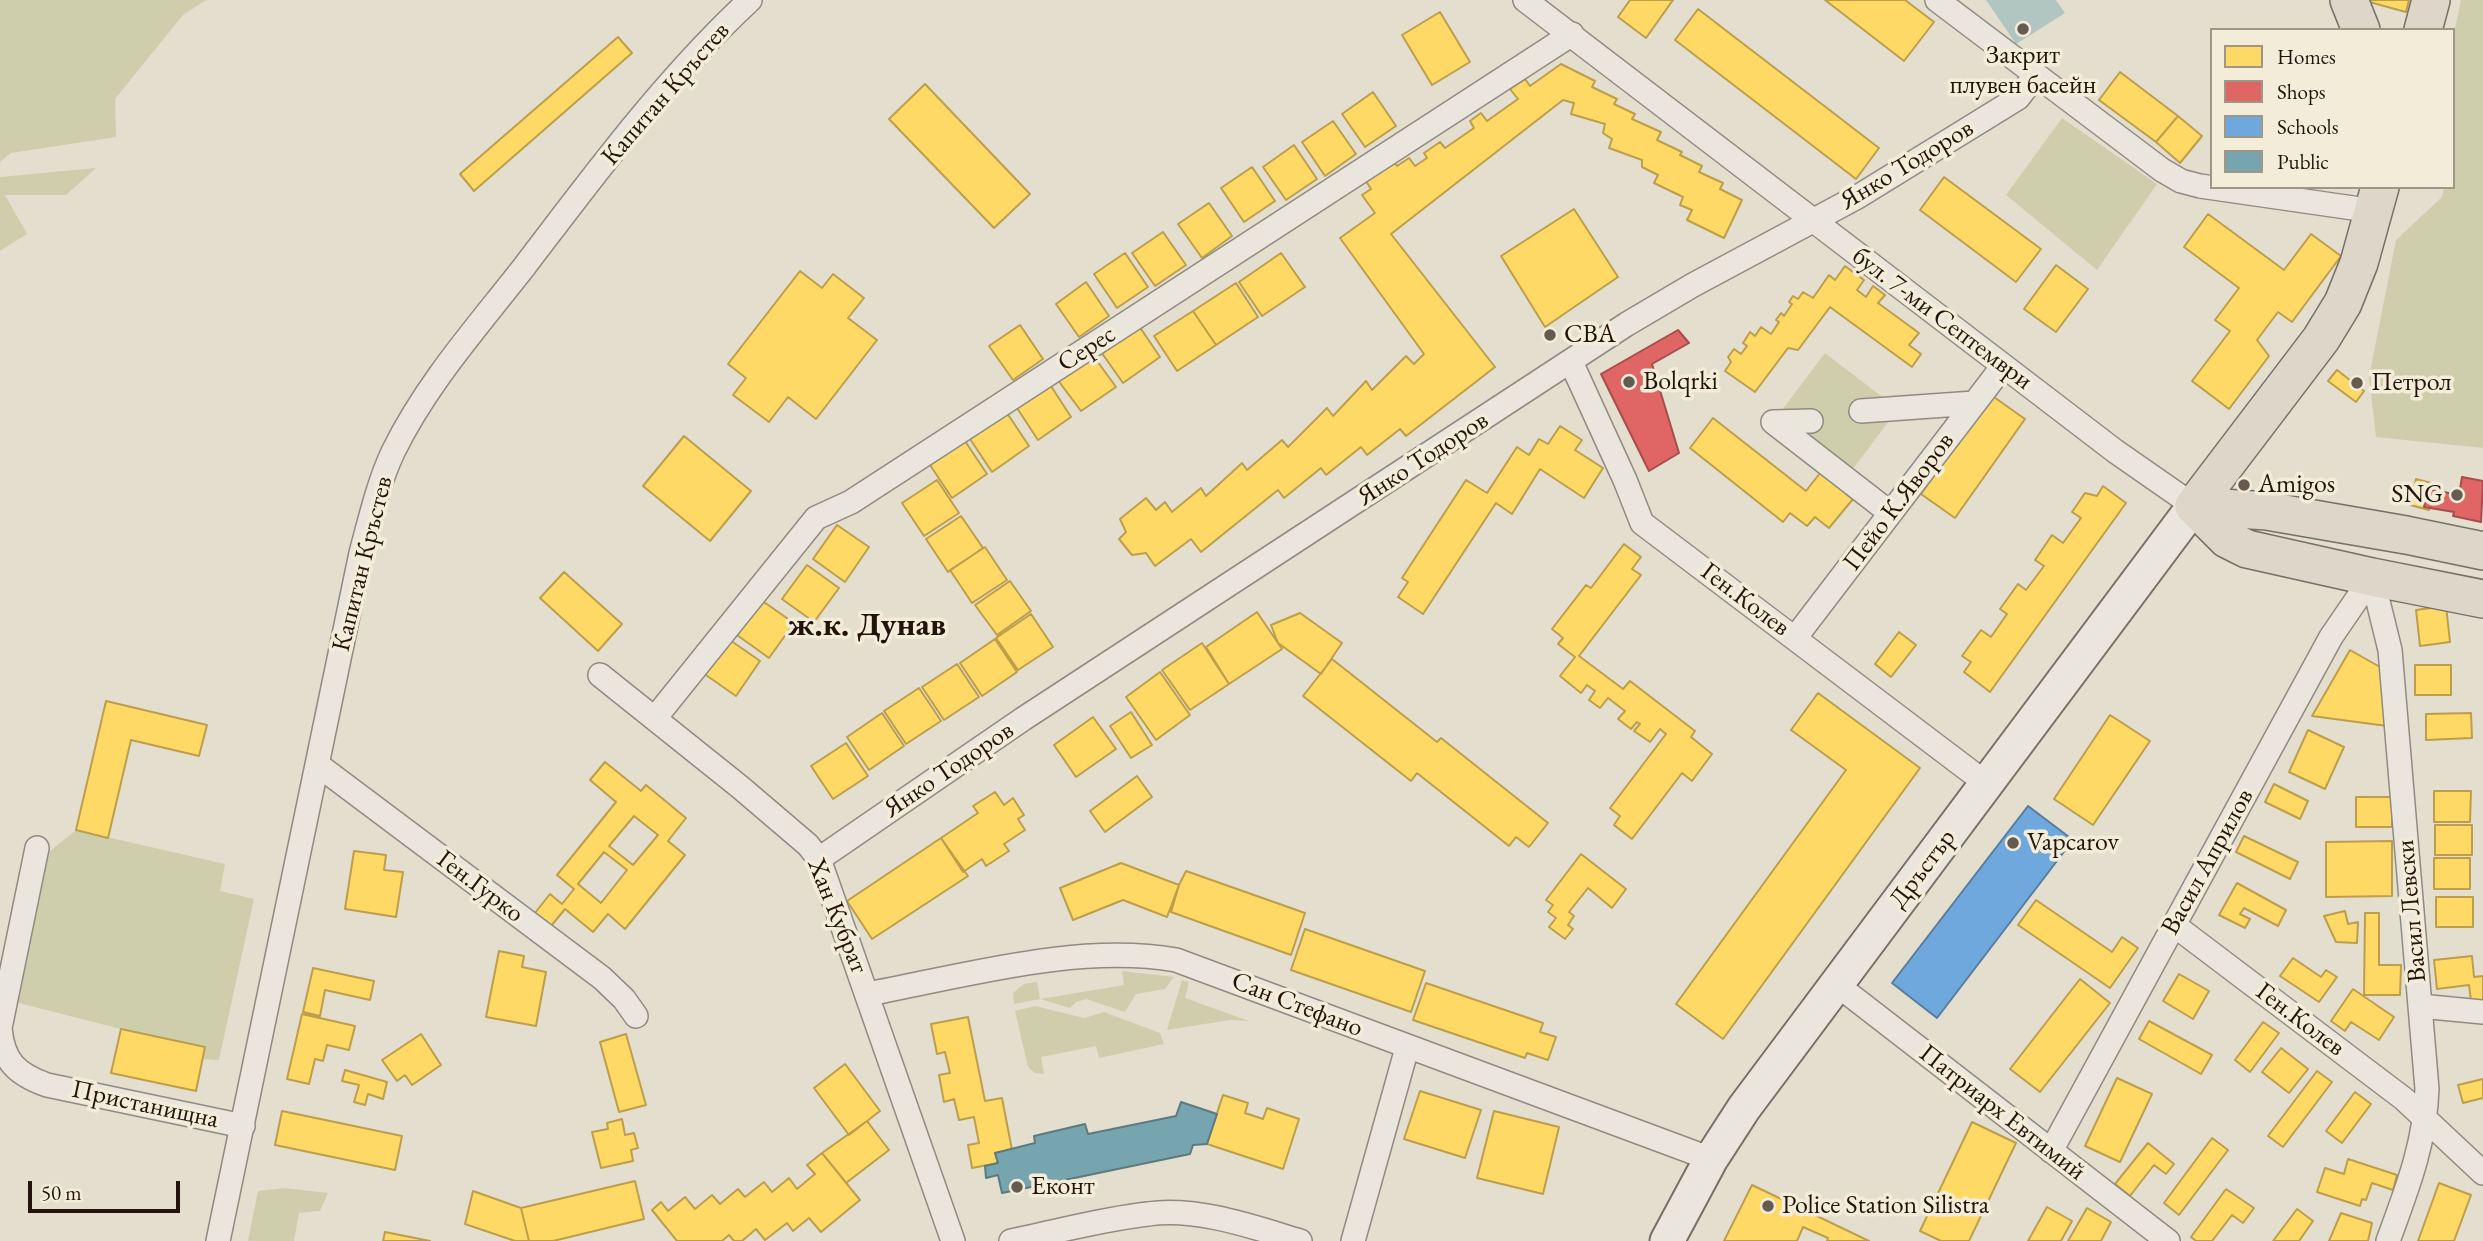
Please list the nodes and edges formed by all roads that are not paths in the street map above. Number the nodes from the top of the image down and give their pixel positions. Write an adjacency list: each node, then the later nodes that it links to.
1 (750, 0): 29 (street, Капитан Кръстев)
2 (1525, 0): 8 (street, бул. 7-ми Септември)
3 (1937, 0): 9 (street)
4 (2349, 0): 6 (main road)
5 (2431, 0): 7 (main road)
6 (2360, 28)
7 (2424, 28)
8 (1572, 34): 13 (street, бул. 7-ми Септември); 28 (street, Серес)
9 (2035, 76): 10 (street); 13 (street, Янко Тодоров)
10 (2210, 187)
11 (2241, 189): 12 (street)
12 (2377, 199): 19 (main road)
13 (1814, 221): 14 (street, Янко Тодоров); 15 (street, бул. 7-ми Септември)
14 (1570, 362): 26 (street, Ген.Колев); 32 (street, Янко Тодоров)
15 (2003, 366): 16 (street, Пейо К.Яворов); 20 (street, бул. 7-ми Септември)
16 (1974, 404): 17 (street); 22 (street, Пейо К.Яворов)
17 (1861, 411)
18 (1811, 421): 22 (street)
19 (2232, 457): 20 (main road); 21 (main road)
20 (2194, 506): 21 (main road); 24 (main road); 30 (street, Дръстър)
21 (2267, 511): 23 (main road)
22 (1889, 512): 26 (street, Пейо К.Яворов)
23 (2483, 551)
24 (2372, 577): 25 (main road); 33 (street, Васил Априлов); 36 (street, Васил Левски)
25 (2483, 599)
26 (1795, 638): 30 (street, Ген.Колев)
27 (600, 675): 28 (street, Хан Кубрат)
28 (655, 718): 32 (street, Хан Кубрат)
29 (318, 765): 38 (street, Ген.Гурко); 41 (street, Капитан Кръстев)
30 (1987, 783): 34 (street, Дръстър)
31 (37, 848): 41 (street, Пристанищна)
32 (820, 859): 35 (street, Хан Кубрат)
33 (2174, 925): 40 (street, Ген.Колев); 42 (street, Васил Априлов)
34 (1836, 984): 42 (street, Патриарх Евтимий); 43 (street, Дръстър)
35 (868, 994): 39 (street, Сан Стефано); 46 (street, Хан Кубрат)
36 (2420, 1006): 37 (street); 40 (street, Васил Левски)
37 (2483, 1012)
38 (636, 1016)
39 (1407, 1048): 43 (street, Сан Стефано); 49 (street)
40 (2426, 1117): 44 (street, Ген.Колев); 52 (street, Васил Левски)
41 (243, 1126): 45 (street, Капитан Кръстев)
42 (2050, 1151): 51 (street, Патриарх Евтимий)
43 (1711, 1159): 50 (street, Дръстър)
44 (2483, 1173)
45 (218, 1241)
46 (953, 1241)
47 (1011, 1241): 48 (street)
48 (1300, 1241)
49 (1353, 1241)
50 (1667, 1241)
51 (2168, 1241)
52 (2388, 1241)

